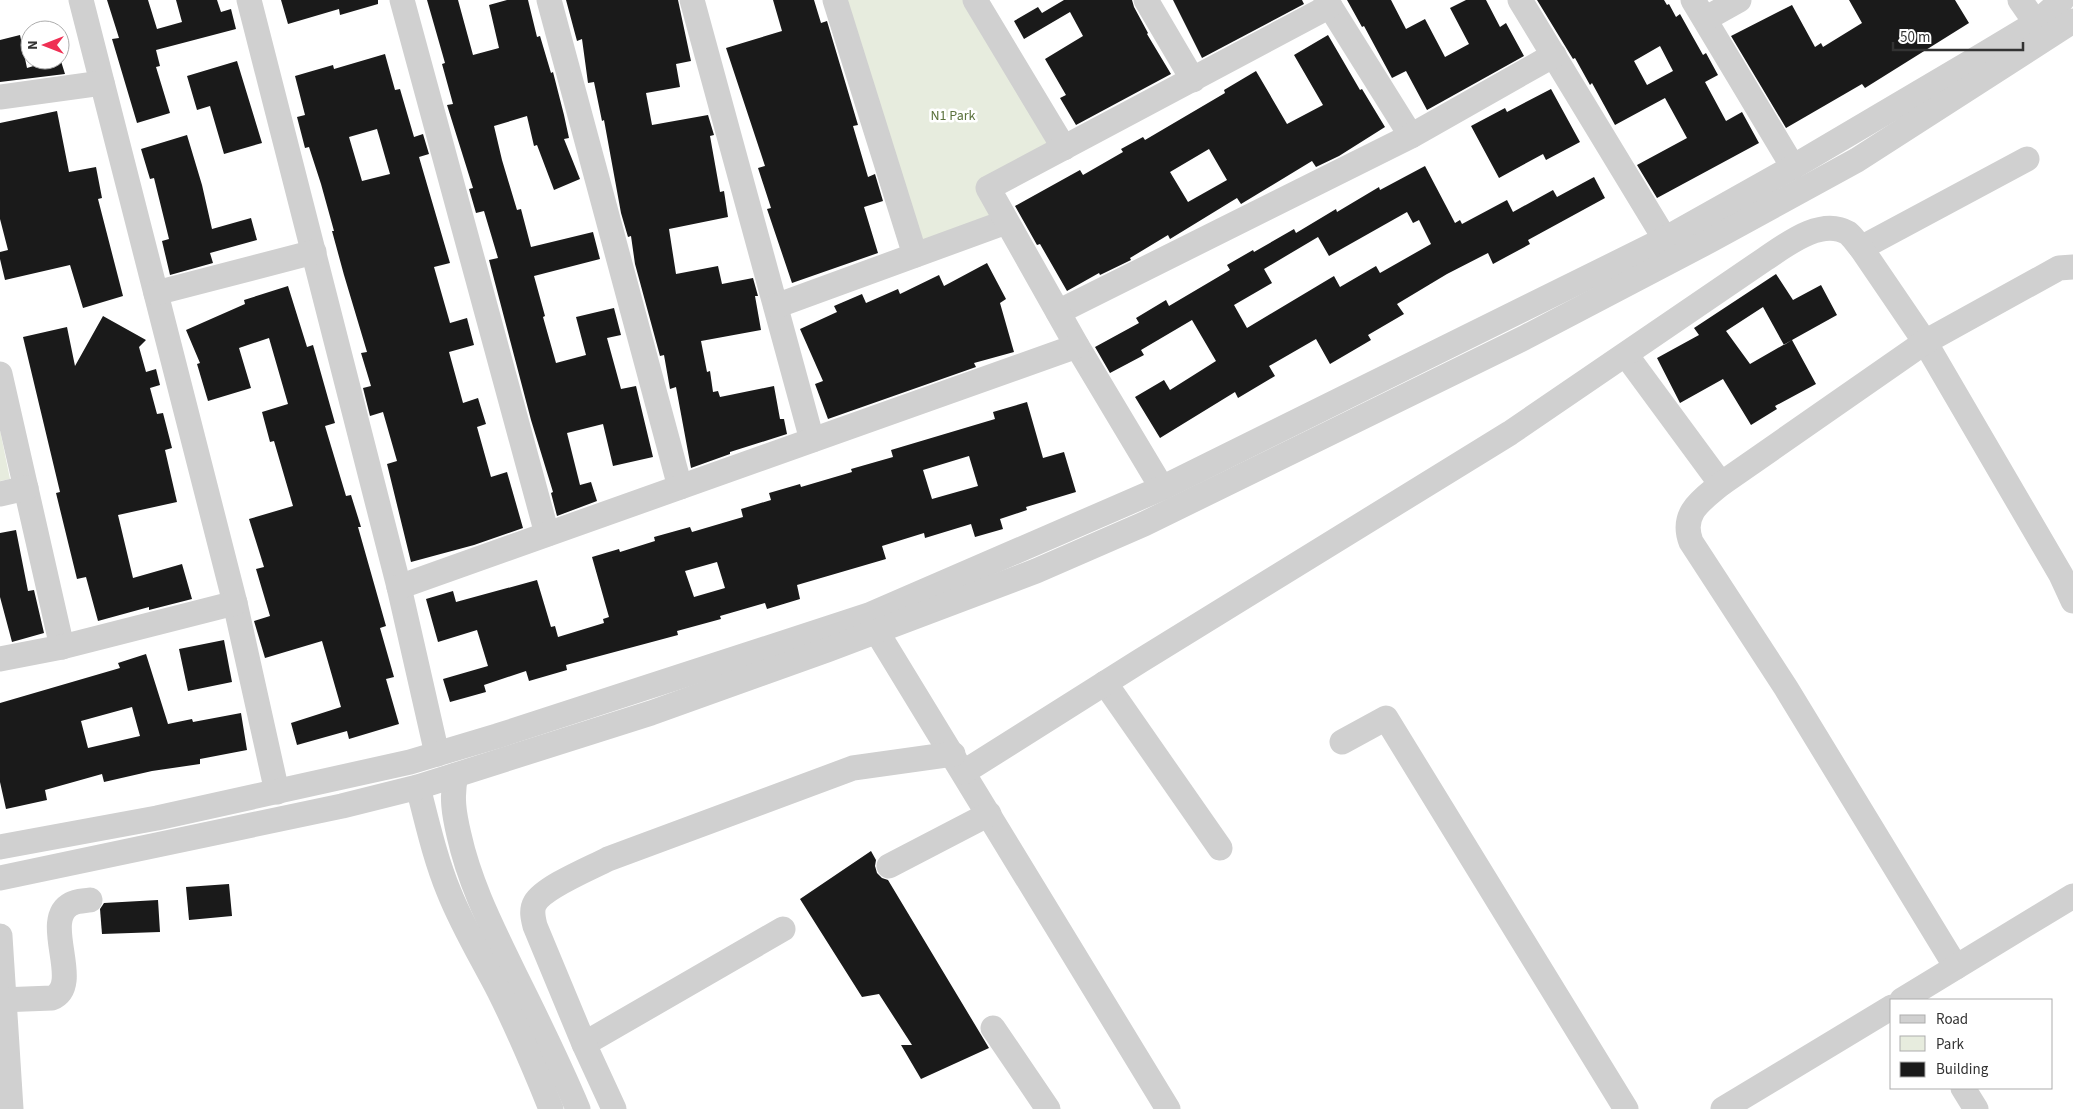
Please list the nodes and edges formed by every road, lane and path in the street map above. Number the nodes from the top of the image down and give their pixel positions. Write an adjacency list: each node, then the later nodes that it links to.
1 (81, 0): 18 (street)
2 (249, 0): 27 (street)
3 (402, 0): 44 (street)
4 (549, 0): 40 (street)
5 (692, 0): 32 (street)
6 (835, 0): 28 (street)
7 (975, 0): 21 (street)
8 (1146, 0): 17 (street)
9 (1520, 0): 16 (street)
10 (1739, 0): 13 (street)
11 (2020, 0): 15 (street)
12 (1328, 3): 17 (street); 20 (street)
13 (1699, 10): 23 (street)
14 (2065, 13): 15 (street); 31 (street)
15 (2036, 23): 23 (street)
16 (1554, 55): 20 (street); 25 (street)
17 (1193, 80): 21 (street)
18 (102, 83): 19 (street); 30 (street)
19 (0, 97)
20 (1411, 136): 33 (street)
21 (1064, 148): 24 (street)
22 (2027, 159): 26 (street)
23 (1793, 167): 25 (street)
24 (1006, 222): 28 (street); 33 (street)
25 (1665, 239): 31 (street)
26 (1861, 248): 34 (street); 36 (street)
27 (314, 252): 30 (street); 45 (street)
28 (915, 255): 32 (street)
29 (2073, 267): 34 (street)
30 (156, 293): 47 (street)
31 (1571, 299): 42 (street); 48 (street)
32 (776, 306): 38 (street)
33 (1058, 312): 35 (street)
34 (1925, 342): 39 (street); 46 (street)
35 (1077, 346): 38 (street); 42 (street)
36 (1626, 354): 39 (street); 51 (street)
37 (0, 374): 41 (street)
38 (812, 440): 40 (street)
39 (1722, 484): 71 (street)
40 (680, 487): 44 (street)
41 (26, 488): 43 (street); 49 (street)
42 (1162, 488): 52 (street)
43 (0, 494)
44 (547, 534): 45 (street)
45 (399, 587): 55 (street)
46 (2073, 601)
47 (235, 603): 49 (street); 59 (street)
48 (877, 632): 54 (street); 56 (street)
49 (62, 647): 50 (street)
50 (0, 659)
51 (1105, 683): 56 (street); 64 (street)
52 (545, 720): 54 (street); 55 (street)
53 (1342, 742): 84 (street)
54 (552, 744): 57 (street)
55 (437, 754): 59 (street)
56 (958, 763): 61 (street); 76 (street)
57 (456, 775): 58 (street); 81 (street)
58 (418, 787): 62 (street); 80 (street)
59 (277, 792): 60 (street)
60 (234, 801): 62 (street); 63 (street)
61 (989, 814): 65 (street); 78 (street)
62 (241, 828): 66 (street)
63 (0, 847)
64 (1220, 848)
65 (889, 866)
66 (0, 878)
67 (2073, 896): 71 (street)
68 (90, 900): 73 (street)
69 (783, 929): 76 (street)
70 (0, 936): 73 (street)
71 (1956, 967): 72 (street)
72 (1907, 999)
73 (2, 1000): 79 (street)
74 (1890, 1009): 85 (street)
75 (993, 1028): 83 (street)
76 (584, 1044): 82 (street)
77 (1964, 1089): 86 (street)
78 (1162, 1107)
79 (11, 1109)
80 (551, 1109)
81 (578, 1109)
82 (614, 1109)
83 (1048, 1109)
84 (1626, 1109)
85 (1723, 1109)
86 (1976, 1109)

